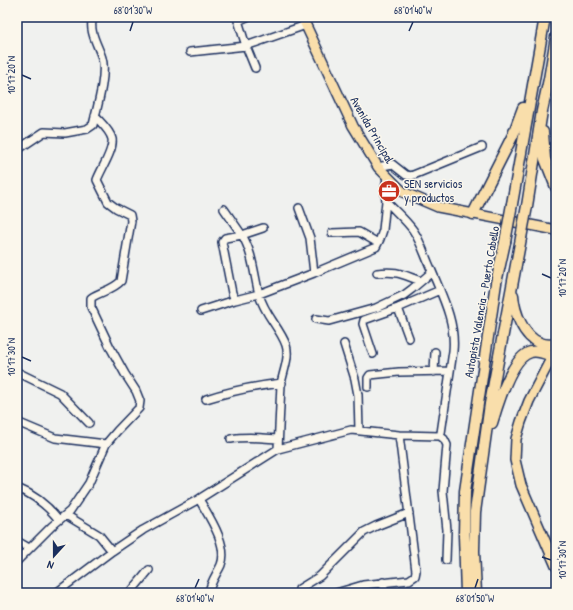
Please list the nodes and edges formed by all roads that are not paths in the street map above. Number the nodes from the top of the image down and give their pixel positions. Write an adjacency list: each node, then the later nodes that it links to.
1 (93, 17): 12 (street)
2 (247, 17): 4 (street)
3 (545, 17): 10 (highway, Autopista Valencia - Puerto Cabello)
4 (237, 19): 7 (street)
5 (304, 21): 7 (street); 15 (main road, Avenida Principal)
6 (556, 37): 11 (highway)
7 (246, 46): 8 (street); 9 (street)
8 (190, 52)
9 (256, 68)
10 (536, 68): 21 (highway); 79 (highway, Autopista Valencia - Puerto Cabello, bridge)
11 (542, 111): 17 (highway); 30 (highway, bridge)
12 (95, 116): 14 (street); 57 (street)
13 (482, 147): 15 (street)
14 (17, 150)
15 (378, 167): 16 (main road, Avenida Principal)
16 (387, 177): 18 (street); 21 (main road, Avenida Principal)
17 (556, 187)
18 (386, 201): 26 (street); 27 (street)
19 (299, 208): 28 (street)
20 (224, 209): 25 (street)
21 (472, 211): 23 (main road, Avenida Principal)
22 (263, 228): 25 (street)
23 (556, 230)
24 (332, 233): 26 (street)
25 (242, 235): 33 (street); 34 (street)
26 (378, 243): 28 (street)
27 (432, 272): 31 (street); 32 (street)
28 (314, 273): 33 (street)
29 (378, 273): 31 (street)
30 (514, 277): 40 (highway); 58 (highway)
31 (421, 281): 37 (street)
32 (440, 290): 35 (street); 44 (street)
33 (259, 294): 34 (street); 47 (street)
34 (235, 300): 36 (street)
35 (398, 308): 38 (street); 43 (street)
36 (201, 312)
37 (316, 319)
38 (409, 338)
39 (344, 344): 52 (street)
40 (556, 344)
41 (435, 352): 46 (street)
42 (554, 352): 58 (highway); 70 (main road)
43 (373, 354)
44 (450, 371): 46 (street); 54 (street)
45 (17, 372): 51 (street)
46 (434, 372): 48 (street)
47 (282, 383): 49 (street); 56 (street)
48 (368, 387)
49 (206, 399)
50 (17, 422): 57 (street)
51 (89, 423)
52 (359, 430): 53 (street); 59 (street)
53 (399, 434): 54 (street); 62 (street)
54 (440, 436): 68 (street)
55 (231, 439): 56 (street)
56 (278, 439): 59 (street)
57 (106, 444): 63 (street)
58 (484, 446): 80 (highway)
59 (278, 449): 61 (street)
60 (17, 488): 64 (street)
61 (199, 499): 67 (street); 75 (street)
62 (409, 513): 72 (street); 76 (street)
63 (66, 515): 64 (street); 67 (street)
64 (59, 520): 66 (street)
65 (17, 541): 66 (street)
66 (29, 548): 69 (street)
67 (112, 551): 73 (street)
68 (446, 560)
69 (17, 561)
70 (556, 566)
71 (149, 570): 74 (street)
72 (382, 582): 77 (street); 78 (street)
73 (56, 593)
74 (130, 593)
75 (209, 593)
76 (299, 593)
77 (336, 593)
78 (385, 593)
79 (466, 593)
80 (476, 593)

